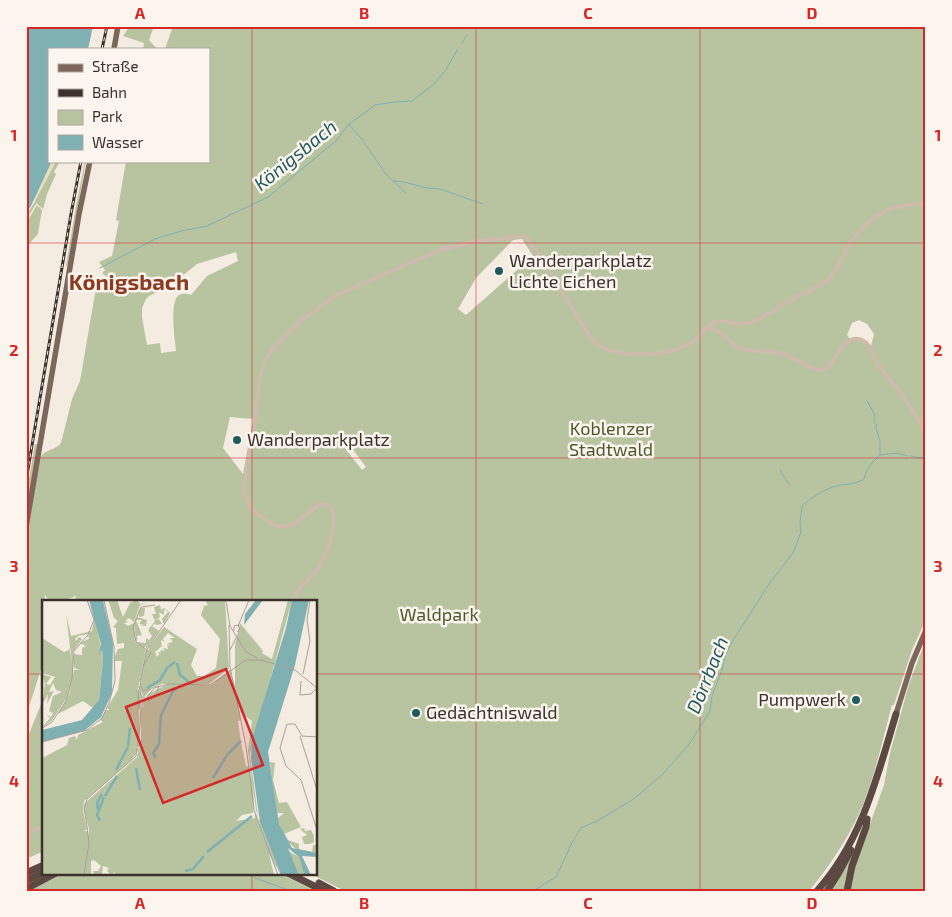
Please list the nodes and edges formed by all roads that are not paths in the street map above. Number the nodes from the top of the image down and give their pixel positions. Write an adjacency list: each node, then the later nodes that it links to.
1 (118, 26): 2 (main road)
2 (114, 48)
3 (90, 162): 7 (main road)
4 (926, 204): 5 (street)
5 (708, 327): 6 (street); 8 (street)
6 (926, 429)
7 (26, 527)
8 (292, 600)
9 (926, 630): 10 (main road)
10 (896, 714): 11 (highway); 24 (highway)
11 (867, 819): 25 (highway); 26 (highway)
12 (42, 827): 13 (street)
13 (26, 834)
14 (42, 866): 15 (highway)
15 (26, 873)
16 (42, 873): 20 (highway)
17 (54, 874): 21 (highway)
18 (290, 874): 22 (highway)
19 (300, 874): 23 (highway)
20 (26, 881)
21 (26, 890)
22 (324, 891)
23 (334, 891)
24 (817, 891)
25 (827, 891)
26 (847, 891)

